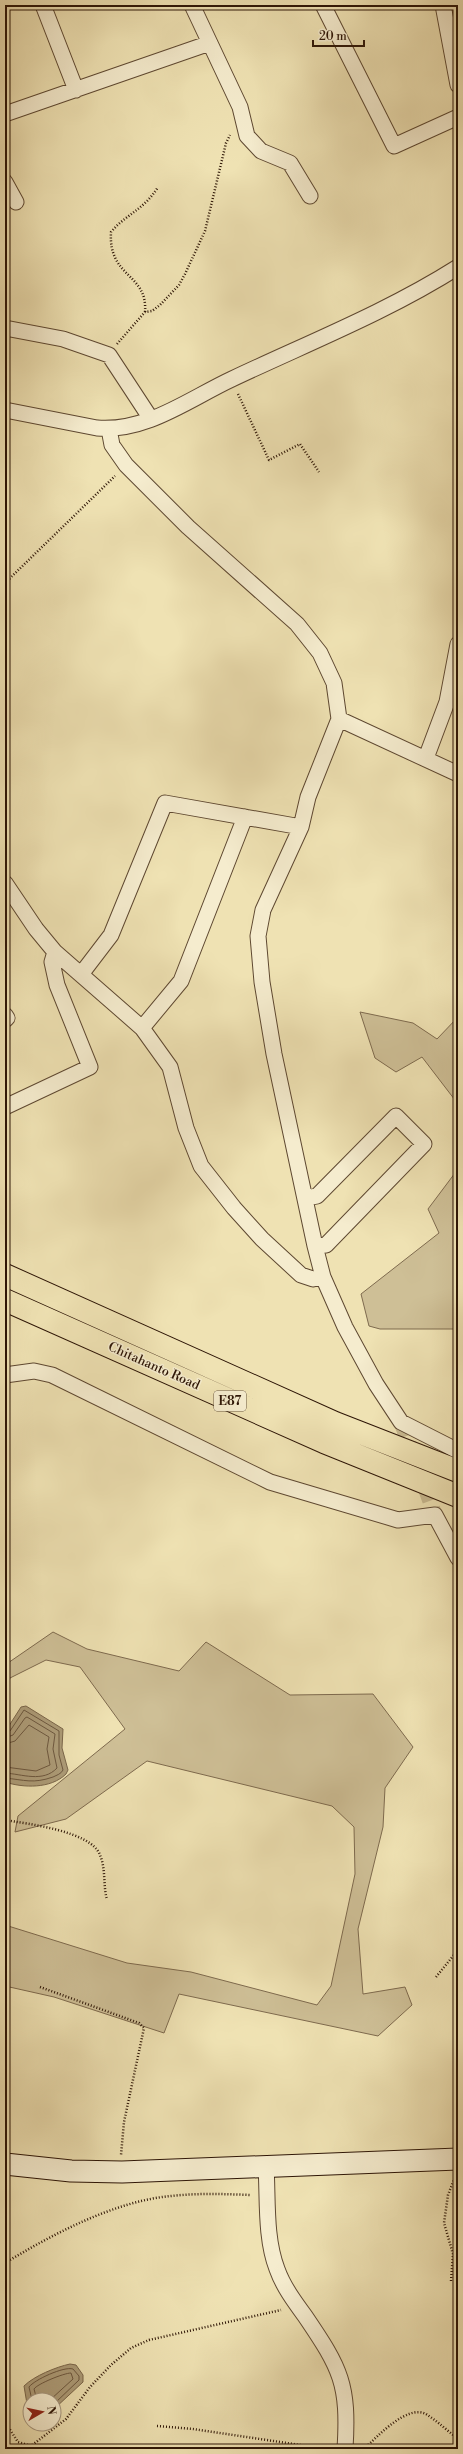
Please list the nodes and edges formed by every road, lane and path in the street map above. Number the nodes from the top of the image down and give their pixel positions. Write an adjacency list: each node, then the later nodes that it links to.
1 (43, 5): 7 (street)
2 (192, 5): 5 (street)
3 (323, 5): 10 (street)
4 (443, 5): 6 (street)
5 (210, 43): 7 (street); 9 (street)
6 (458, 85)
7 (76, 90): 8 (street)
8 (5, 114)
9 (242, 117): 13 (street); 16 (path)
10 (458, 117)
11 (5, 182): 14 (street)
12 (158, 187): 16 (path)
13 (310, 196)
14 (16, 202)
15 (458, 267): 19 (street)
16 (145, 312): 18 (path)
17 (5, 328): 18 (street)
18 (109, 355): 21 (street)
19 (231, 379): 21 (street); 24 (path)
20 (5, 410): 22 (street)
21 (151, 419): 22 (street)
22 (109, 429): 23 (street)
23 (126, 465): 25 (path); 27 (street)
24 (319, 472)
25 (5, 583)
26 (458, 644): 28 (street)
27 (339, 719): 28 (street); 31 (street)
28 (426, 758): 29 (street)
29 (458, 774)
30 (245, 817): 31 (street); 34 (street); 37 (street)
31 (301, 827): 39 (street)
32 (5, 883): 33 (street)
33 (55, 952): 34 (street); 38 (street)
34 (82, 974): 37 (street)
35 (5, 1015): 36 (street)
36 (5, 1020)
37 (142, 1028): 42 (street)
38 (5, 1107)
39 (306, 1198): 40 (street); 40 (street)
40 (315, 1246): 42 (street)
41 (5, 1274): 46 (highway, Chitahanto Road / E87)
42 (323, 1277): 45 (street)
43 (5, 1300): 47 (highway, Chitahanto Road / E87)
44 (5, 1375): 48 (street)
45 (458, 1451)
46 (458, 1471)
47 (458, 1496)
48 (458, 1558)
49 (5, 1820): 50 (path)
50 (107, 1900)
51 (458, 1950): 52 (path)
52 (436, 1977)
53 (40, 1987): 57 (path)
54 (457, 2159): 56 (street); 60 (path)
55 (5, 2164): 57 (street)
56 (266, 2166): 57 (street); 58 (street)
57 (122, 2172)
58 (267, 2195): 59 (path); 61 (street)
59 (5, 2263)
60 (451, 2281)
61 (295, 2302): 62 (path); 66 (street)
62 (5, 2422)
63 (157, 2426): 65 (path)
64 (458, 2440): 67 (path)
65 (327, 2449)
66 (345, 2449)
67 (364, 2449)

